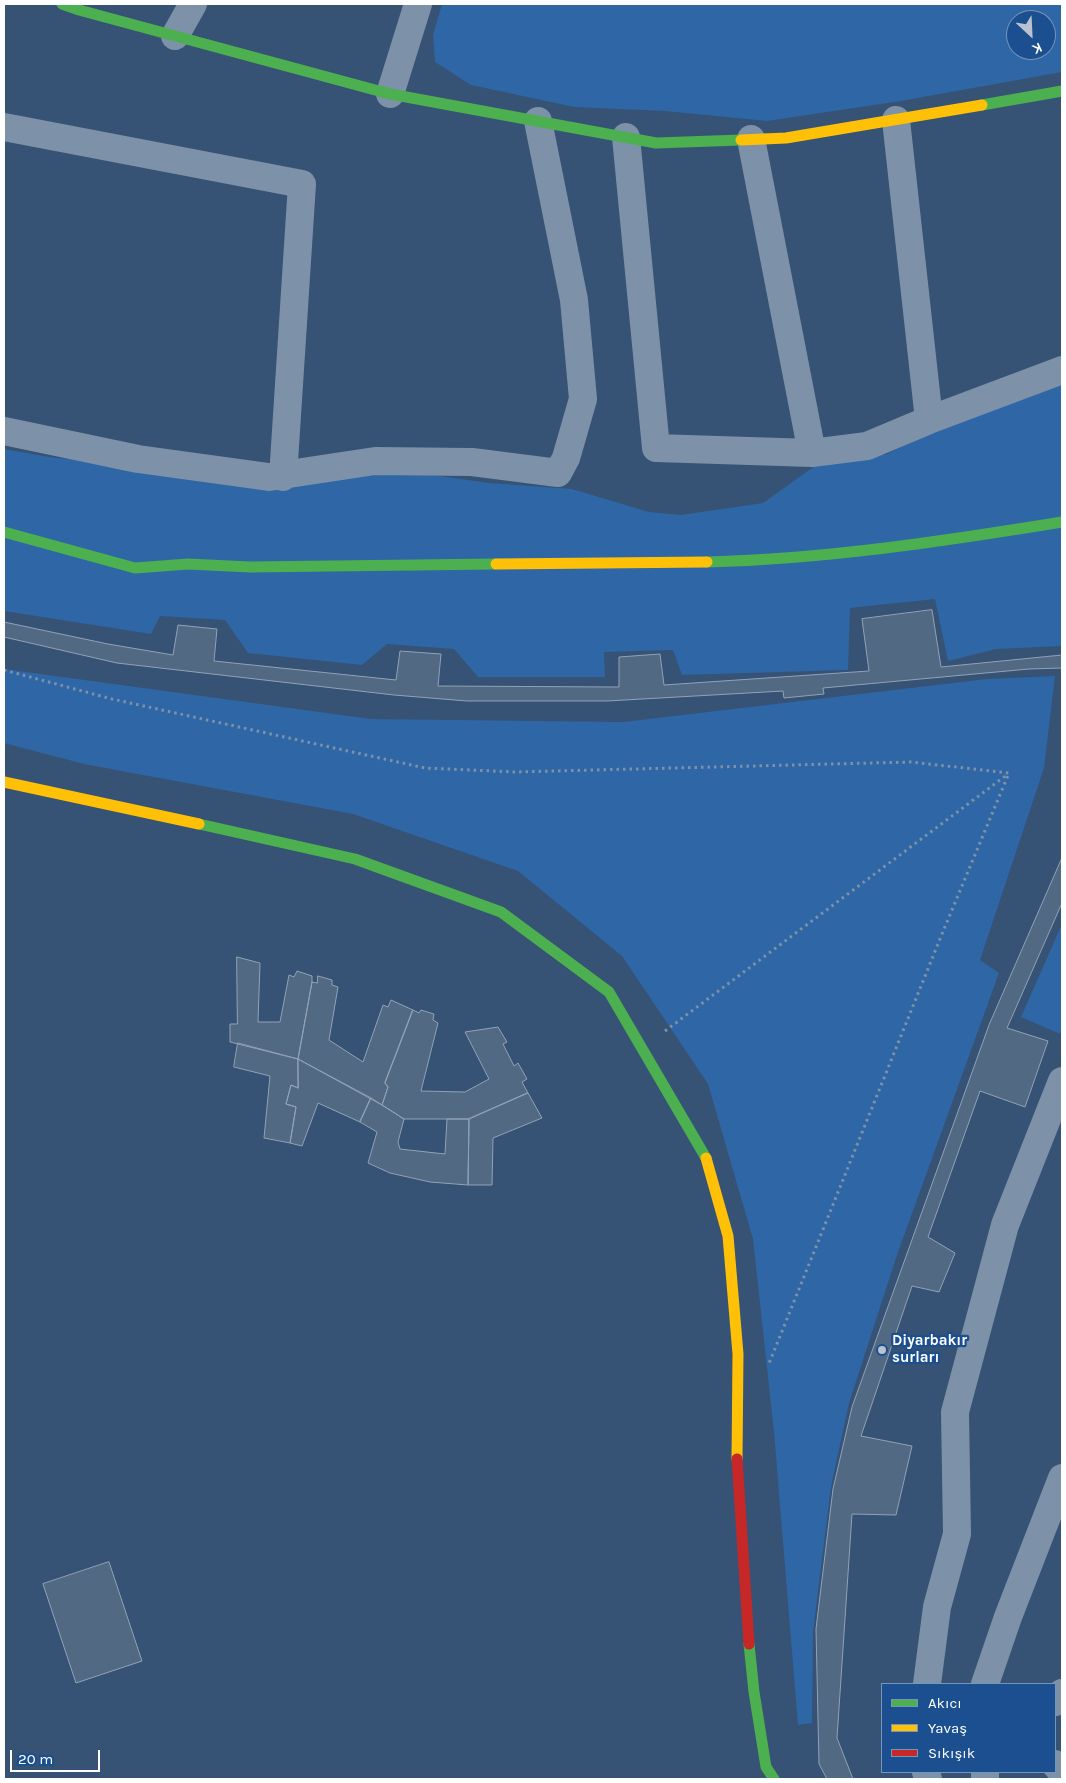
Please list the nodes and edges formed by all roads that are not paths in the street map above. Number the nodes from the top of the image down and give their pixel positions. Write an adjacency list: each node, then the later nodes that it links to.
1 (62, 4): 4 (street)
2 (193, 4): 4 (street)
3 (418, 4): 6 (street)
4 (175, 36): 6 (street)
5 (1062, 91): 7 (street)
6 (390, 94): 8 (street)
7 (896, 120): 11 (street); 13 (street)
8 (538, 121): 10 (street); 16 (street)
9 (4, 126): 16 (street)
10 (626, 137): 11 (street); 15 (street)
11 (751, 139): 15 (street)
12 (1062, 370): 13 (street)
13 (929, 420): 15 (street)
14 (4, 431): 16 (street)
15 (812, 453)
16 (282, 476)
17 (1062, 522): 18 (street)
18 (4, 532)
19 (4, 782): 24 (street)
20 (1062, 1081): 22 (street)
21 (1062, 1478): 23 (street)
22 (927, 1683)
23 (985, 1683)
24 (774, 1779)

